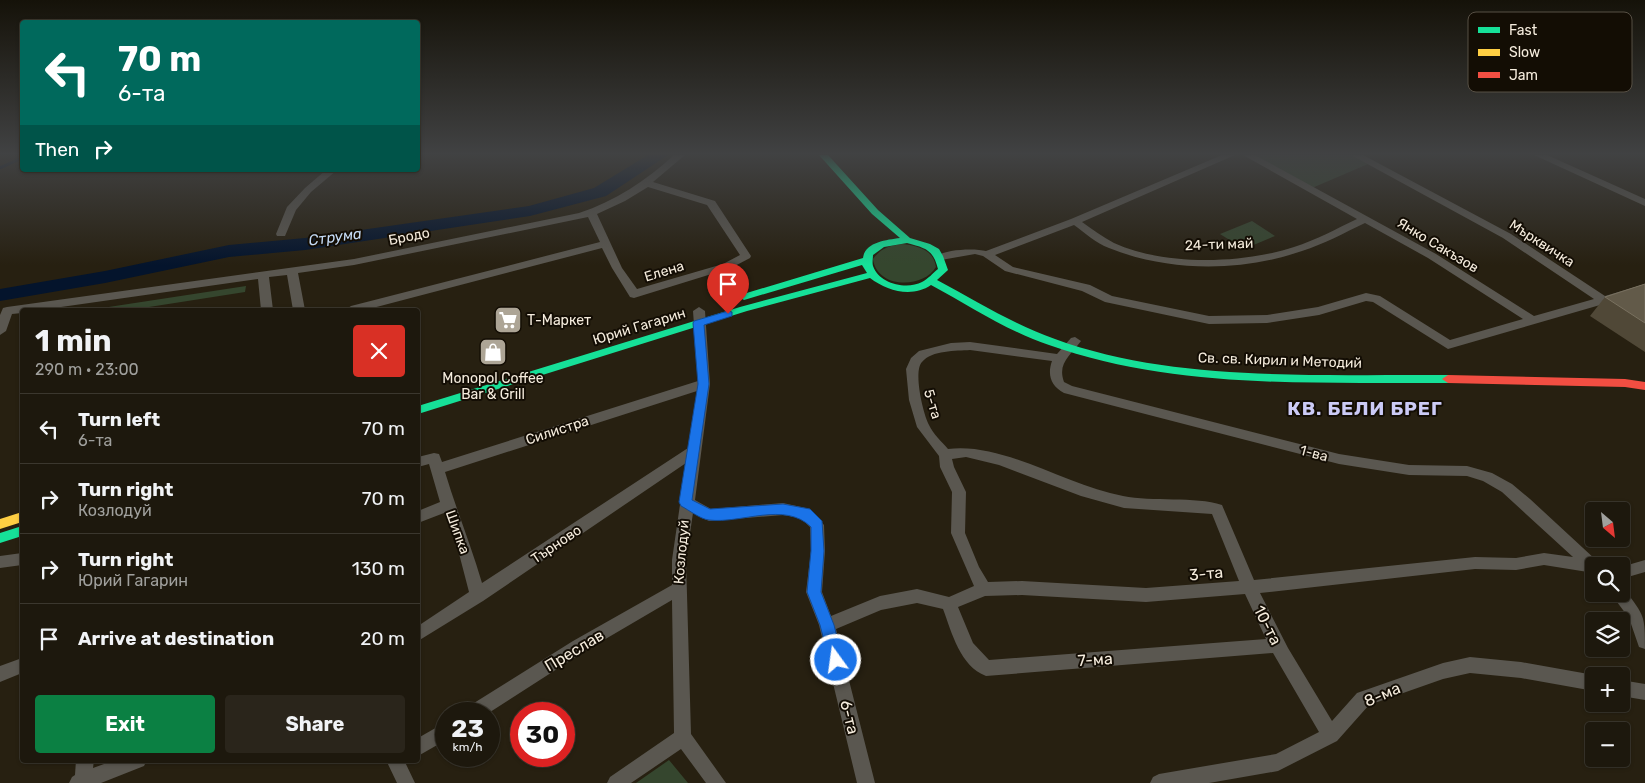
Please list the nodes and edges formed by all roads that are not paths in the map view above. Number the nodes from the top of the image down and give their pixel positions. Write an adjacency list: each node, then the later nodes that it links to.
1 (307, 192): 14 (street)
2 (634, 192): 11 (street, Бродо)
3 (674, 192): 17 (street, Елена)
4 (856, 192): 10 (main road)
5 (1144, 192): 13 (street)
6 (1314, 192): 12 (street, Янко Сакъзов)
7 (1424, 192): 26 (street, Мърквичка)
8 (1620, 192): 9 (street)
9 (1645, 203)
10 (875, 212): 15 (main road); 16 (main road)
11 (591, 213): 17 (street); 21 (street, Бродо)
12 (1366, 220): 13 (street, 24-ти май); 33 (street, Янко Сакъзов)
13 (1075, 221): 18 (street)
14 (281, 234)
15 (907, 240): 16 (main road); 19 (main road)
16 (883, 243): 20 (main road)
17 (606, 244): 30 (street)
18 (988, 254): 19 (street); 33 (street)
19 (941, 257): 24 (main road)
20 (865, 261): 23 (main road); 32 (main road, Юрий Гагарин)
21 (292, 271): 22 (street, Бродо); 29 (street)
22 (263, 275): 27 (street, Бродо); 28 (street)
23 (870, 275): 24 (main road); 32 (main road, Юрий Гагарин)
24 (937, 278): 35 (main road, Св. св. Кирил и Методий)
25 (1645, 288): 26 (street)
26 (1605, 301): 33 (street)
27 (28, 308)
28 (267, 308)
29 (299, 308)
30 (359, 308)
31 (20, 309): 34 (street, Бродо)
32 (698, 317): 36 (main road, Юрий Гагарин); 38 (street, Козлодуй); 40 (main road, Юрий Гагарин)
33 (1532, 320)
34 (0, 331)
35 (1067, 349): 37 (main road, Св. св. Кирил и Методий); 39 (main road, Св. св. Кирил и Методий); 42 (street, 5-та); 52 (street, 1-ва)
36 (561, 353)
37 (1645, 376)
38 (704, 384): 41 (street, Козлодуй); 44 (street, Силистра)
39 (1645, 386)
40 (420, 409)
41 (693, 452): 45 (street, Козлодуй); 61 (street, Търново)
42 (944, 455): 58 (street, 10-та); 60 (street, 5-та)
43 (420, 462): 44 (street)
44 (437, 469): 46 (street, Шипка)
45 (686, 502): 59 (street, Козлодуй); 65 (street, 6-та)
46 (448, 505): 47 (street); 61 (street, Шипка)
47 (420, 516)
48 (20, 518): 49 (main road)
49 (0, 524)
50 (20, 532): 51 (main road)
51 (0, 538)
52 (1585, 558)
53 (20, 559): 54 (street)
54 (0, 562)
55 (1585, 565): 58 (street, 3-та)
56 (1645, 566): 57 (street)
57 (1630, 570)
58 (1247, 586): 60 (street, 3-та); 68 (street, 10-та)
59 (678, 589): 74 (street, Преслав); 77 (street, Козлодуй)
60 (984, 589): 63 (street, 3-та)
61 (478, 596): 66 (street, Търново)
62 (1627, 602): 64 (street)
63 (949, 604): 65 (street); 68 (street, 7-ма)
64 (1640, 615): 67 (street)
65 (827, 625): 86 (street, 6-та)
66 (420, 633)
67 (1645, 642)
68 (1278, 645): 75 (street, 10-та)
69 (20, 667): 70 (street)
70 (0, 674)
71 (1585, 681): 75 (street, 8-ма)
72 (1630, 690): 73 (street)
73 (1645, 692)
74 (491, 702)
75 (1331, 735): 87 (street, 8-ма)
76 (435, 737): 78 (street)
77 (683, 737): 84 (street); 85 (street)
78 (420, 747)
79 (84, 763): 82 (street)
80 (130, 763): 82 (street)
81 (398, 763): 83 (street)
82 (81, 782)
83 (406, 783)
84 (616, 783)
85 (717, 783)
86 (866, 783)
87 (1159, 783)

